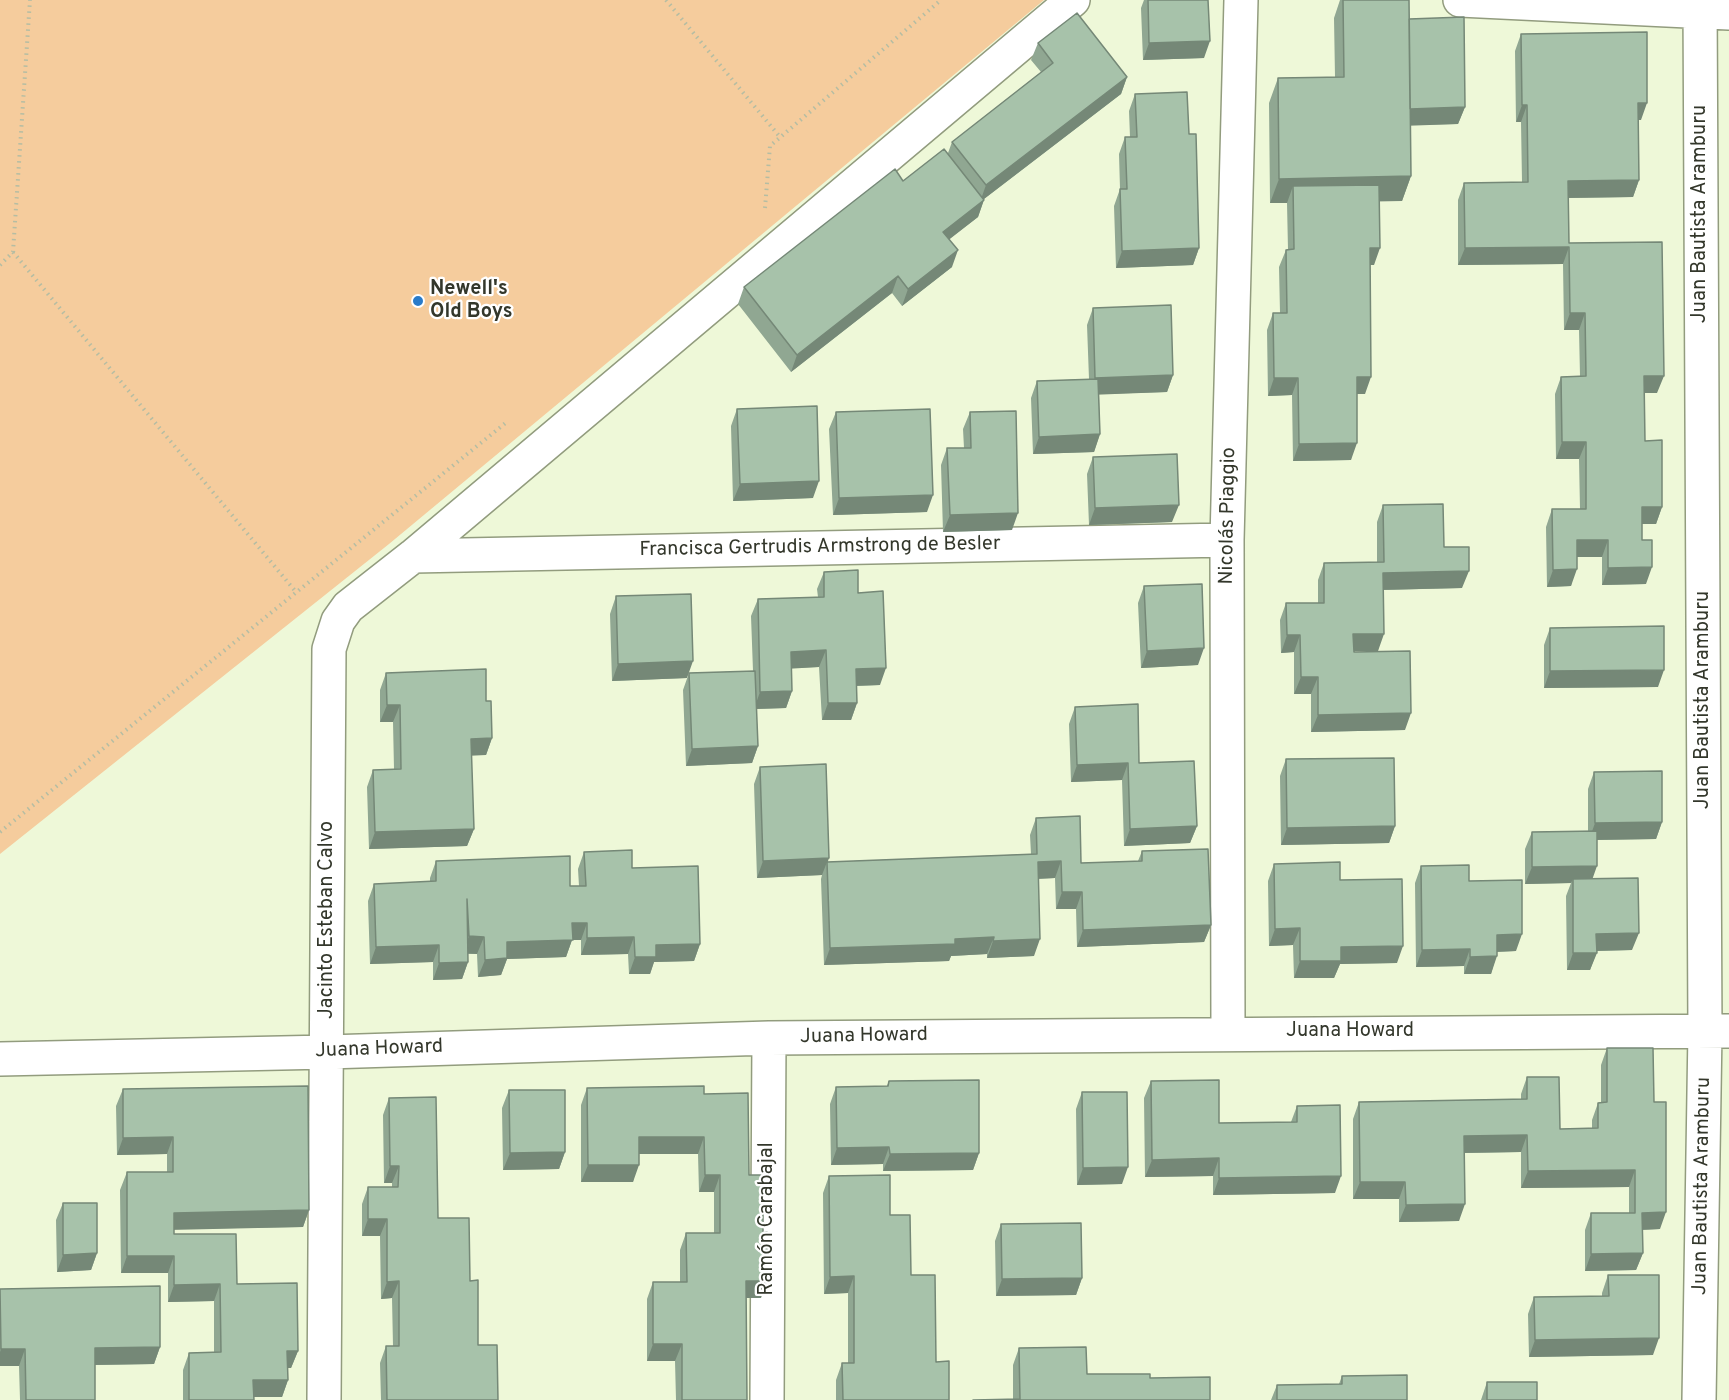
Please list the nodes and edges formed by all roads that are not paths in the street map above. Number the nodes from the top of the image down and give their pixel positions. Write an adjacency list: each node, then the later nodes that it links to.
1 (1073, 0): 6 (street)
2 (1241, 0): 5 (street, Nicolás Piaggio)
3 (1460, 0): 4 (street)
4 (1710, 8): 7 (street, Juan Bautista Aramburu)
5 (1227, 540): 6 (street, Francisca Gertrudis Armstrong de Besler); 9 (street, Nicolás Piaggio)
6 (413, 556): 11 (street, Jacinto Esteban Calvo)
7 (1716, 556): 8 (street, Juan Bautista Aramburu)
8 (1717, 1031): 9 (street, Juana Howard); 15 (street, Juan Bautista Aramburu)
9 (1228, 1033): 10 (street, Juana Howard)
10 (769, 1038): 11 (street, Juana Howard); 14 (street, Ramón Carabajal)
11 (328, 1052): 12 (street, Juana Howard); 13 (street, Jacinto Esteban Calvo)
12 (0, 1059)
13 (324, 1400)
14 (767, 1400)
15 (1699, 1400)

